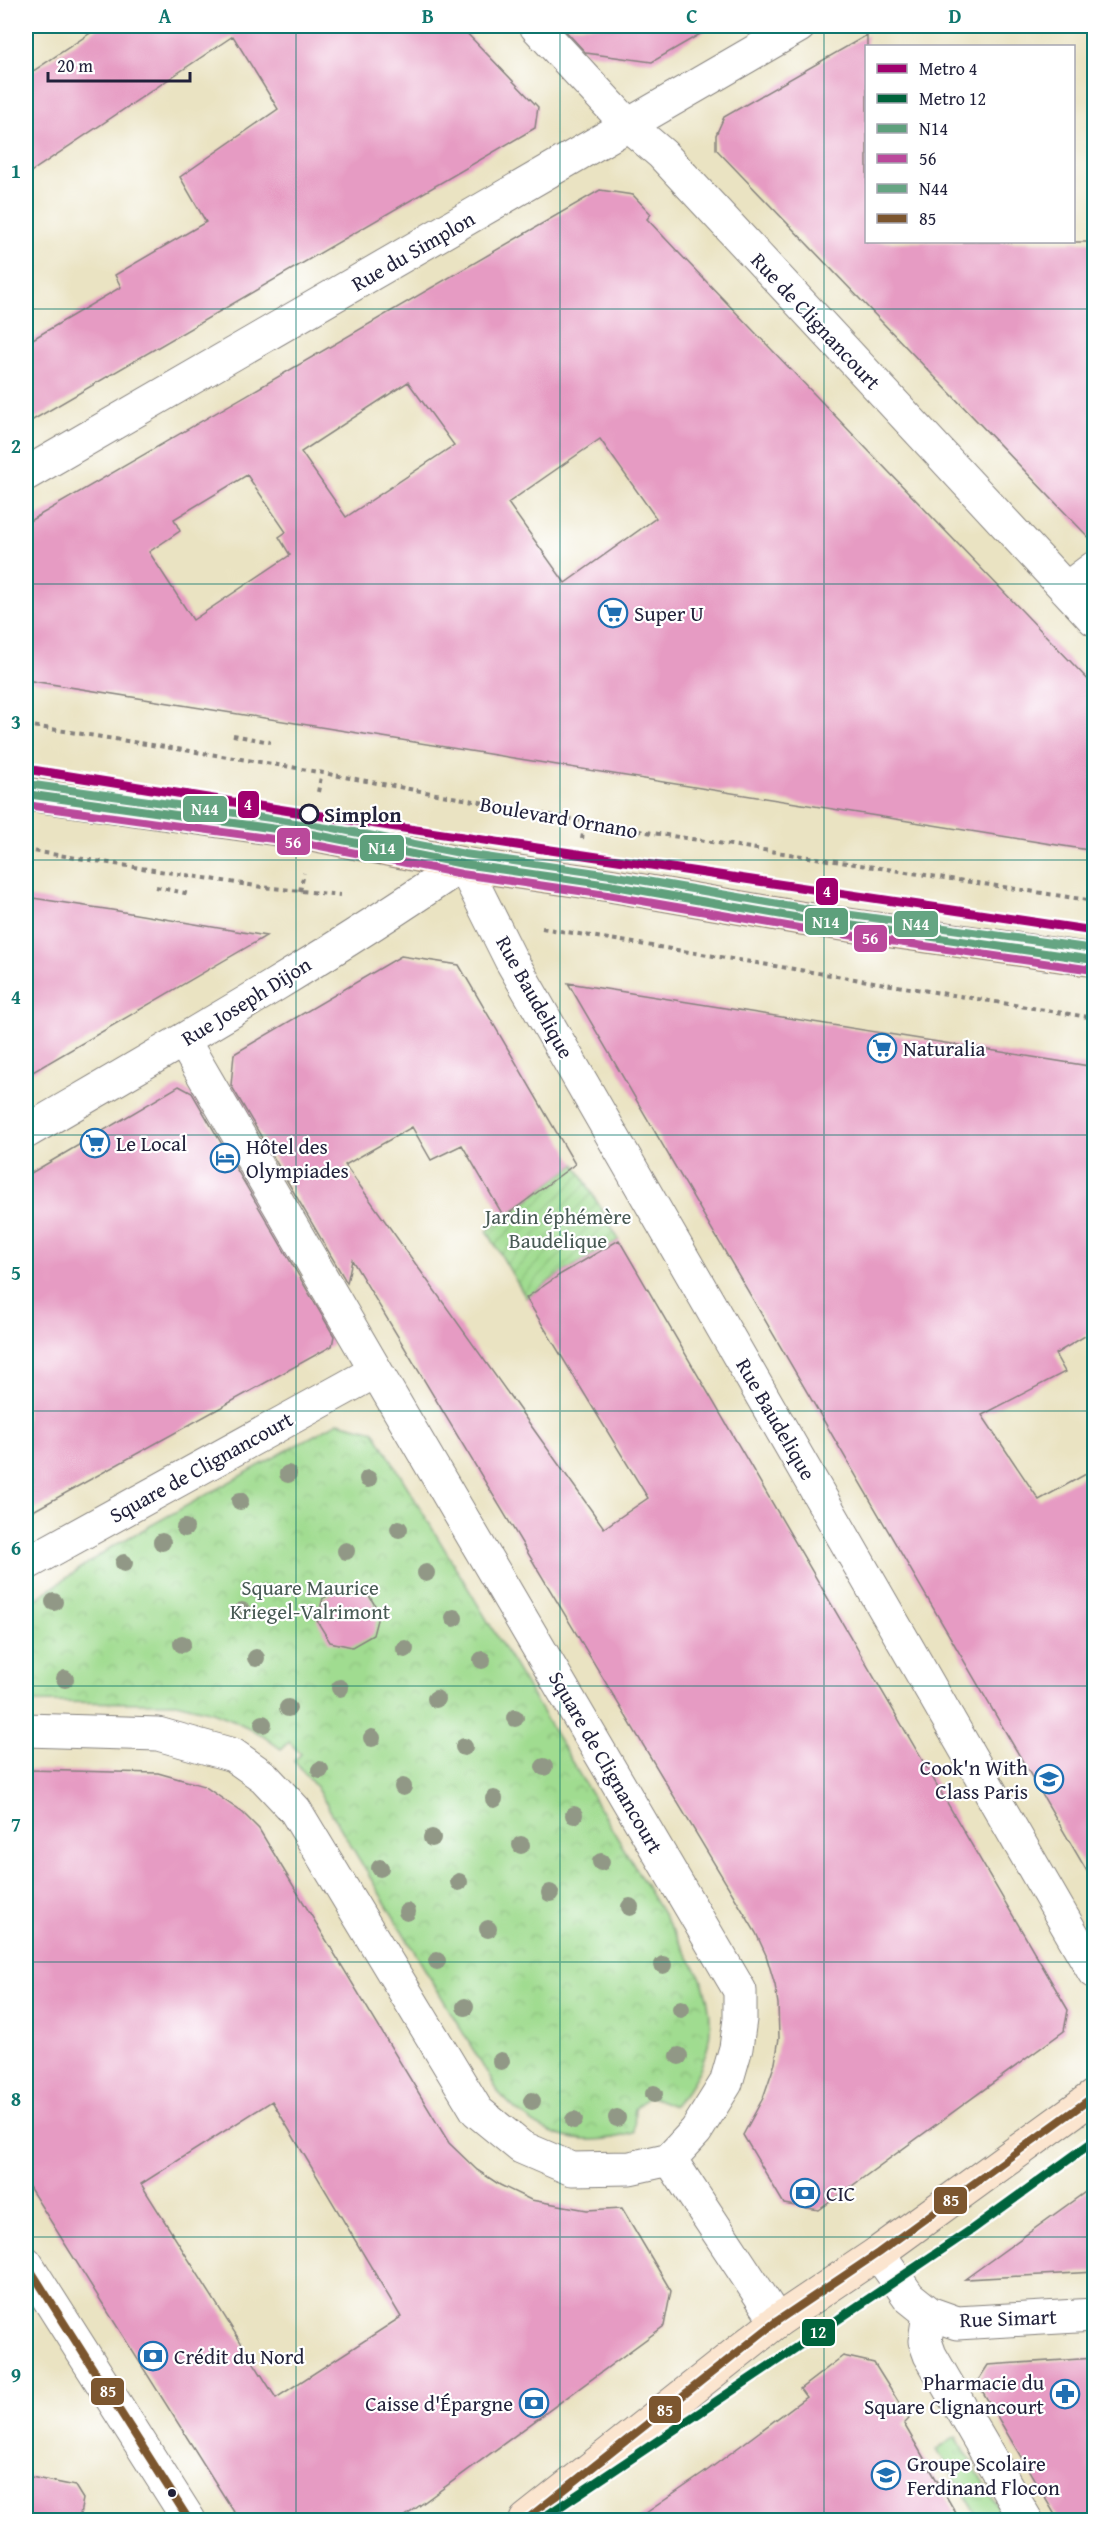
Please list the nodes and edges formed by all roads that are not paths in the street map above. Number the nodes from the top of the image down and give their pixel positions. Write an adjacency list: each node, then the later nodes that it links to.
1 (536, 26): 3 (street, Rue de Clignancourt)
2 (799, 26): 3 (street, Rue du Simplon)
3 (628, 125): 4 (street, Rue du Simplon); 6 (street, Rue de Clignancourt)
4 (26, 474)
5 (1095, 568): 6 (street)
6 (1066, 589): 7 (street, Rue de Clignancourt)
7 (1095, 619)
8 (26, 794): 9 (main road)
9 (463, 864): 10 (main road); 11 (street, Rue Joseph Dijon); 16 (street, Rue Baudelique)
10 (1095, 960)
11 (183, 1040): 12 (street, Rue Joseph Dijon); 13 (street, Square de Clignancourt)
12 (26, 1132)
13 (376, 1371): 14 (street, Square de Clignancourt); 18 (street, Square de Clignancourt)
14 (26, 1564)
15 (26, 1730): 18 (street)
16 (1095, 1972)
17 (1095, 2096): 19 (main road)
18 (670, 2159): 23 (street)
19 (878, 2253): 21 (street, Rue Simart); 23 (main road)
20 (26, 2263): 24 (street)
21 (929, 2313): 22 (street, Rue Simart); 26 (street)
22 (1095, 2315)
23 (777, 2321): 25 (main road)
24 (189, 2520)
25 (526, 2520)
26 (1026, 2520)

